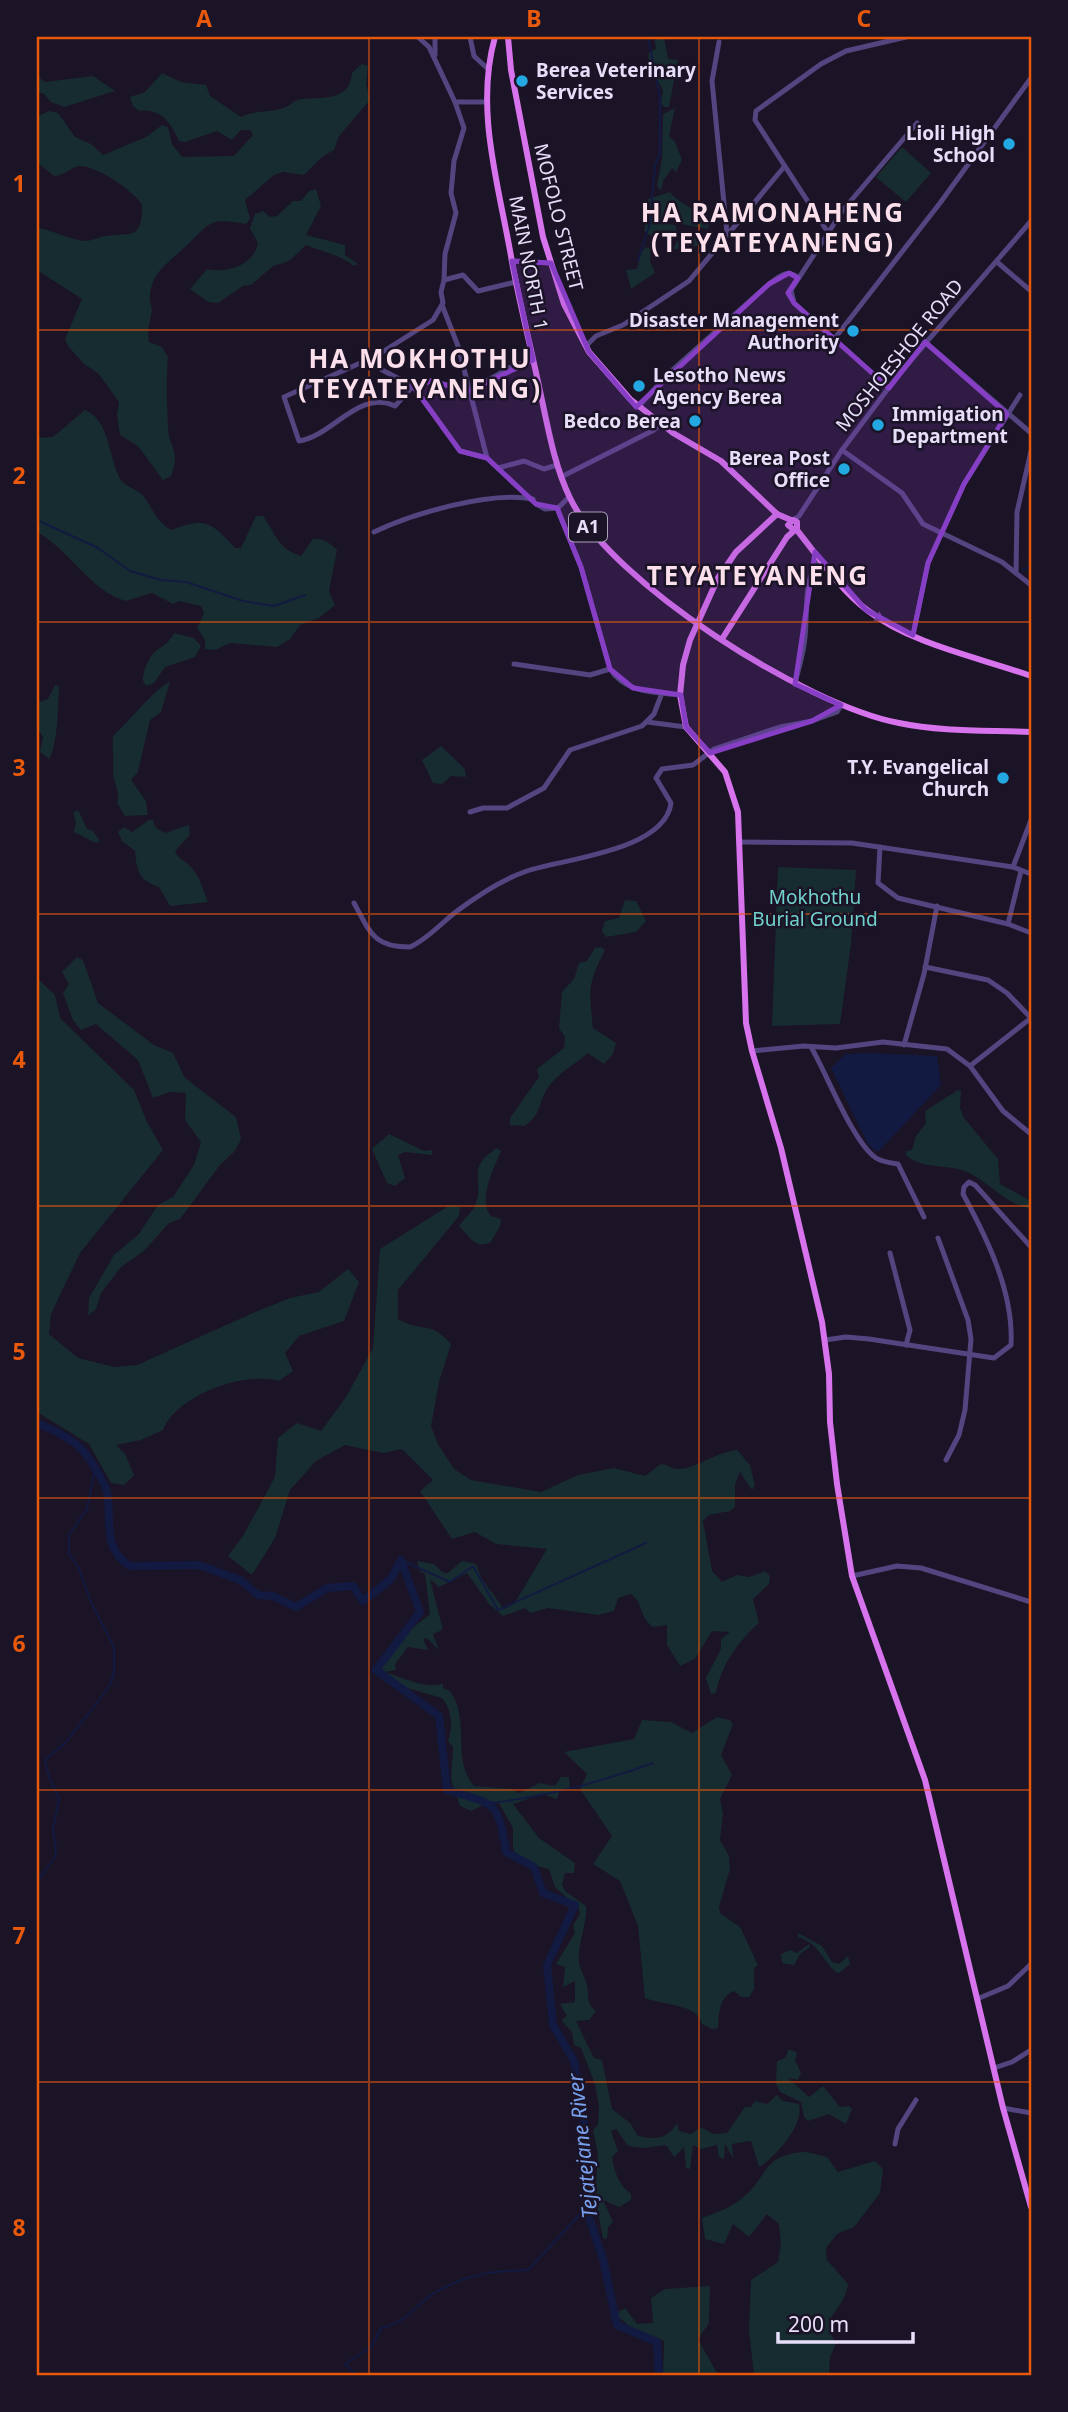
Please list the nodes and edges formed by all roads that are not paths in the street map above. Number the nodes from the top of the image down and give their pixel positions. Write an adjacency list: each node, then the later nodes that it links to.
1 (418, 37): 8 (street)
2 (435, 37): 8 (street)
3 (470, 37): 9 (street)
4 (495, 37): 9 (main road, MAIN NORTH 1 / A1)
5 (508, 37): 20 (main road, MOFOLO STREET)
6 (906, 37): 14 (street)
7 (719, 43): 17 (street)
8 (435, 59): 11 (street)
9 (489, 70): 12 (main road, MAIN NORTH 1 / A1)
10 (1031, 78): 26 (street)
11 (455, 102): 12 (street); 22 (street)
12 (487, 102): 18 (main road, MAIN NORTH 1 / A1)
13 (917, 123): 16 (street)
14 (784, 167): 16 (street); 17 (street)
15 (1031, 221): 19 (street, MOSHOESHOE ROAD)
16 (827, 231): 21 (street)
17 (727, 234): 28 (street)
18 (512, 261): 20 (street); 23 (main road, MAIN NORTH 1 / A1)
19 (997, 262): 24 (street); 27 (street, MOSHOESHOE ROAD)
20 (551, 263): 28 (main road, MOFOLO STREET)
21 (798, 278): 26 (street); 35 (street)
22 (444, 280): 23 (street); 25 (street)
23 (516, 282): 30 (main road, MAIN NORTH 1 / A1)
24 (1031, 291)
25 (442, 305): 29 (street); 33 (street)
26 (835, 338): 32 (street)
27 (926, 342): 32 (street, MOSHOESHOE ROAD); 36 (street)
28 (586, 346): 35 (main road, MOFOLO STREET)
29 (376, 356): 31 (street); 31 (street)
30 (533, 360): 33 (street); 42 (main road, MAIN NORTH 1 / A1)
31 (413, 386): 33 (street); 41 (street)
32 (889, 388): 39 (street, MOSHOESHOE ROAD)
33 (469, 391): 41 (street)
34 (1020, 395): 36 (street)
35 (638, 407): 37 (main road, MOFOLO STREET)
36 (1007, 414): 38 (street); 51 (street)
37 (660, 424): 44 (street); 48 (main road, MOFOLO STREET)
38 (1031, 433)
39 (842, 450): 49 (street, MOSHOESHOE ROAD); 51 (street)
40 (1031, 451): 53 (street)
41 (487, 458): 43 (street)
42 (557, 464): 43 (street); 44 (main road, MAIN NORTH 1 / A1)
43 (498, 468): 46 (street)
44 (561, 477): 45 (main road, MAIN NORTH 1 / A1)
45 (569, 497): 47 (street); 55 (main road, MAIN NORTH 1 / A1)
46 (533, 499): 47 (street); 50 (street)
47 (558, 508): 59 (street)
48 (780, 516): 49 (main road, MOFOLO STREET); 55 (main road)
49 (793, 524): 52 (main road, MOFOLO STREET); 57 (main road, MOSHOESHOE ROAD)
50 (374, 532)
51 (942, 534): 53 (street); 56 (street)
52 (820, 559): 56 (main road, MOFOLO STREET, one-way to 56); 61 (street)
53 (1016, 572): 54 (street)
54 (1031, 585)
55 (699, 622): 57 (main road, MAIN NORTH 1 / A1); 63 (main road)
56 (913, 635): 60 (main road, MOFOLO STREET)
57 (722, 639): 61 (main road, MAIN NORTH 1 / A1)
58 (514, 664): 59 (street)
59 (610, 669): 62 (street)
60 (1031, 676)
61 (795, 684): 64 (main road, MAIN NORTH 1 / A1)
62 (663, 693): 63 (street); 65 (street)
63 (680, 695): 66 (main road)
64 (841, 705): 67 (main road, MAIN NORTH 1 / A1); 68 (street)
65 (647, 722): 66 (street); 69 (street)
66 (687, 727): 68 (main road)
67 (1031, 732)
68 (710, 753): 71 (main road); 76 (street)
69 (470, 812)
70 (1031, 820): 73 (street)
71 (740, 842): 72 (street); 84 (main road)
72 (880, 847): 73 (street); 77 (street)
73 (1013, 867): 74 (street)
74 (1021, 871): 75 (street); 78 (street)
75 (1031, 874)
76 (354, 903)
77 (937, 906): 78 (street); 80 (street)
78 (1008, 924): 79 (street)
79 (1031, 933)
80 (925, 967): 81 (street); 82 (street)
81 (1031, 1018): 85 (street)
82 (904, 1045): 83 (street); 85 (street)
83 (811, 1047): 84 (street); 87 (street)
84 (752, 1051): 91 (main road)
85 (970, 1066): 86 (street)
86 (1031, 1134)
87 (924, 1217)
88 (937, 1238): 93 (street)
89 (1031, 1247): 93 (street)
90 (890, 1253): 92 (street)
91 (825, 1340): 92 (street); 95 (main road)
92 (906, 1345): 93 (street)
93 (971, 1356): 94 (street)
94 (946, 1460)
95 (852, 1576): 96 (street); 98 (main road)
96 (1031, 1602)
97 (1031, 1964): 98 (street)
98 (977, 1999): 100 (main road)
99 (1031, 2049): 100 (street)
100 (994, 2068): 102 (main road)
101 (916, 2100): 104 (street)
102 (1003, 2108): 103 (street); 105 (main road)
103 (1031, 2113)
104 (895, 2144)
105 (1031, 2207)

